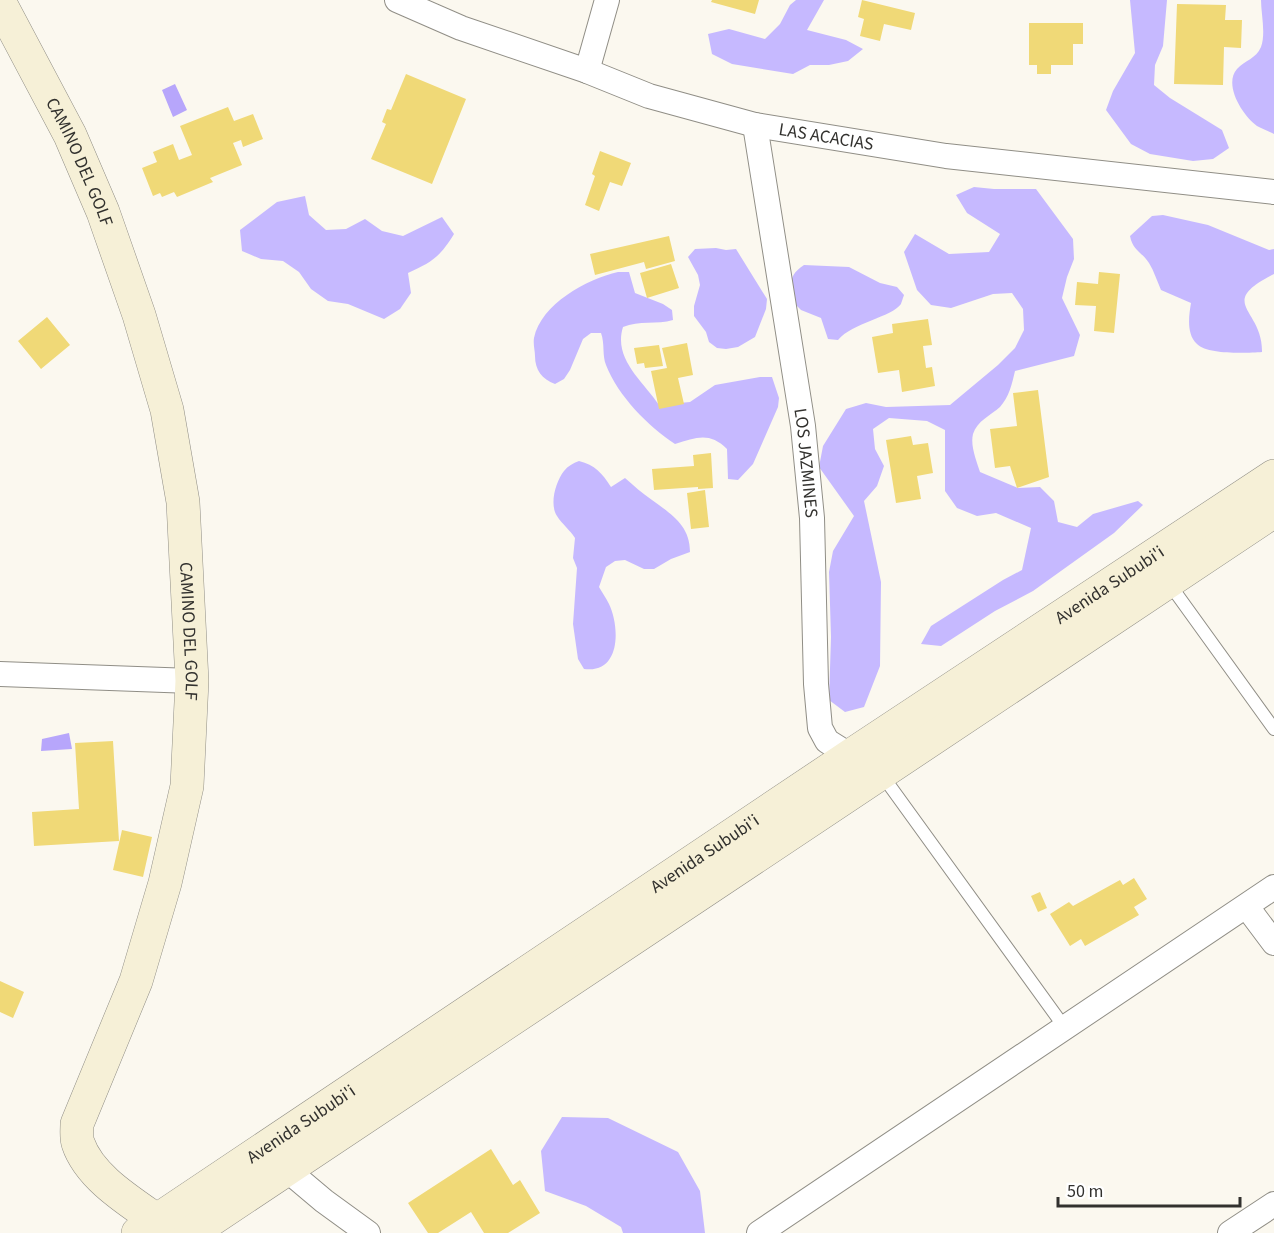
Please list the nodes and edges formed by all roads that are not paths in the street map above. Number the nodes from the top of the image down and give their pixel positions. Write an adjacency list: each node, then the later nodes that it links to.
1 (397, 0): 4 (street, LAS ACACIAS)
2 (607, 0): 4 (street)
3 (0, 3): 11 (street, CAMINO DEL GOLF)
4 (586, 71): 5 (street, LAS ACACIAS)
5 (755, 125): 6 (street, LAS ACACIAS); 13 (street, LOS JAZMINES)
6 (1274, 192)
7 (1274, 476): 13 (street, Avenida Sububi'i)
8 (1274, 512): 9 (street, Avenida Sububi'i)
9 (1167, 582): 12 (lane); 14 (street, Avenida Sububi'i)
10 (0, 674): 11 (street)
11 (192, 681): 21 (street, CAMINO DEL GOLF)
12 (1274, 729)
13 (850, 756): 14 (street, LOS JAZMINES); 21 (street, Avenida Sububi'i)
14 (881, 774): 18 (lane); 19 (street, Avenida Sububi'i)
15 (1274, 887): 16 (street)
16 (1247, 907): 17 (street); 18 (street)
17 (1274, 944)
18 (1065, 1028): 24 (street)
19 (286, 1169): 22 (street, Avenida Sububi'i); 23 (street)
20 (1274, 1204): 25 (street)
21 (157, 1229)
22 (191, 1233)
23 (368, 1233)
24 (759, 1233)
25 (1230, 1233)

